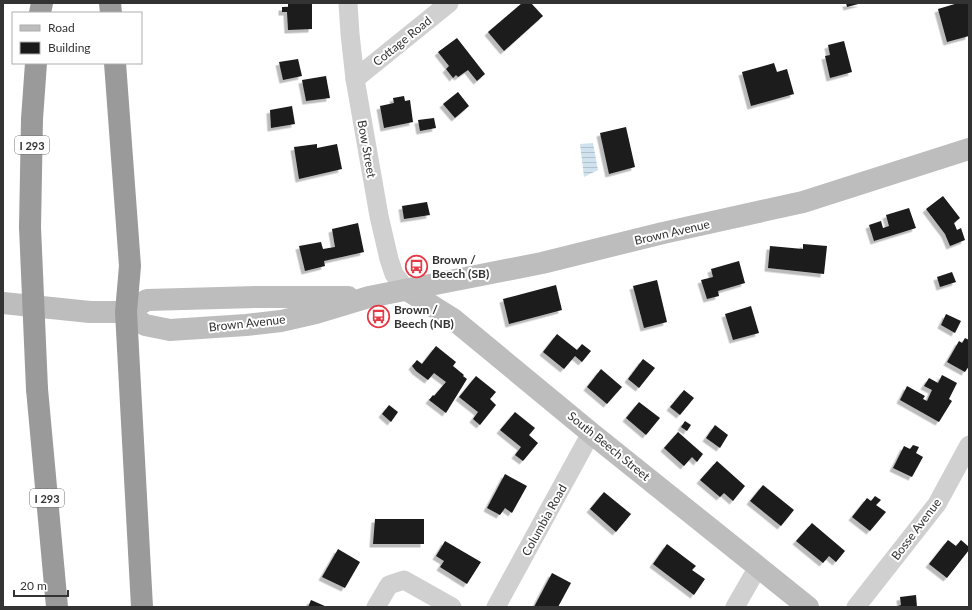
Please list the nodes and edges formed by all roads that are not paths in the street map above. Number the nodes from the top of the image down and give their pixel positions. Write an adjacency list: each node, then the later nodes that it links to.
1 (348, 3): 5 (street, Bow Street)
2 (449, 3): 5 (street, Cottage Road)
3 (36, 64): 14 (highway, I 293, bridge)
4 (115, 64): 10 (highway)
5 (355, 79): 7 (street, Bow Street)
6 (969, 148): 7 (main road, Brown Avenue)
7 (407, 290): 8 (main road, Brown Avenue); 11 (main road, South Beech Street)
8 (369, 297): 10 (main road, Brown Avenue); 10 (main road, Brown Avenue)
9 (3, 303): 10 (main road, Brown Avenue)
10 (126, 312): 15 (highway)
11 (591, 433): 13 (main road, South Beech Street); 18 (street, Columbia Road)
12 (969, 445): 21 (street, Bosse Avenue)
13 (758, 566): 19 (street); 20 (main road, South Beech Street)
14 (57, 607)
15 (142, 607)
16 (376, 607): 17 (street)
17 (452, 607)
18 (496, 607)
19 (735, 607)
20 (808, 607)
21 (856, 607)

